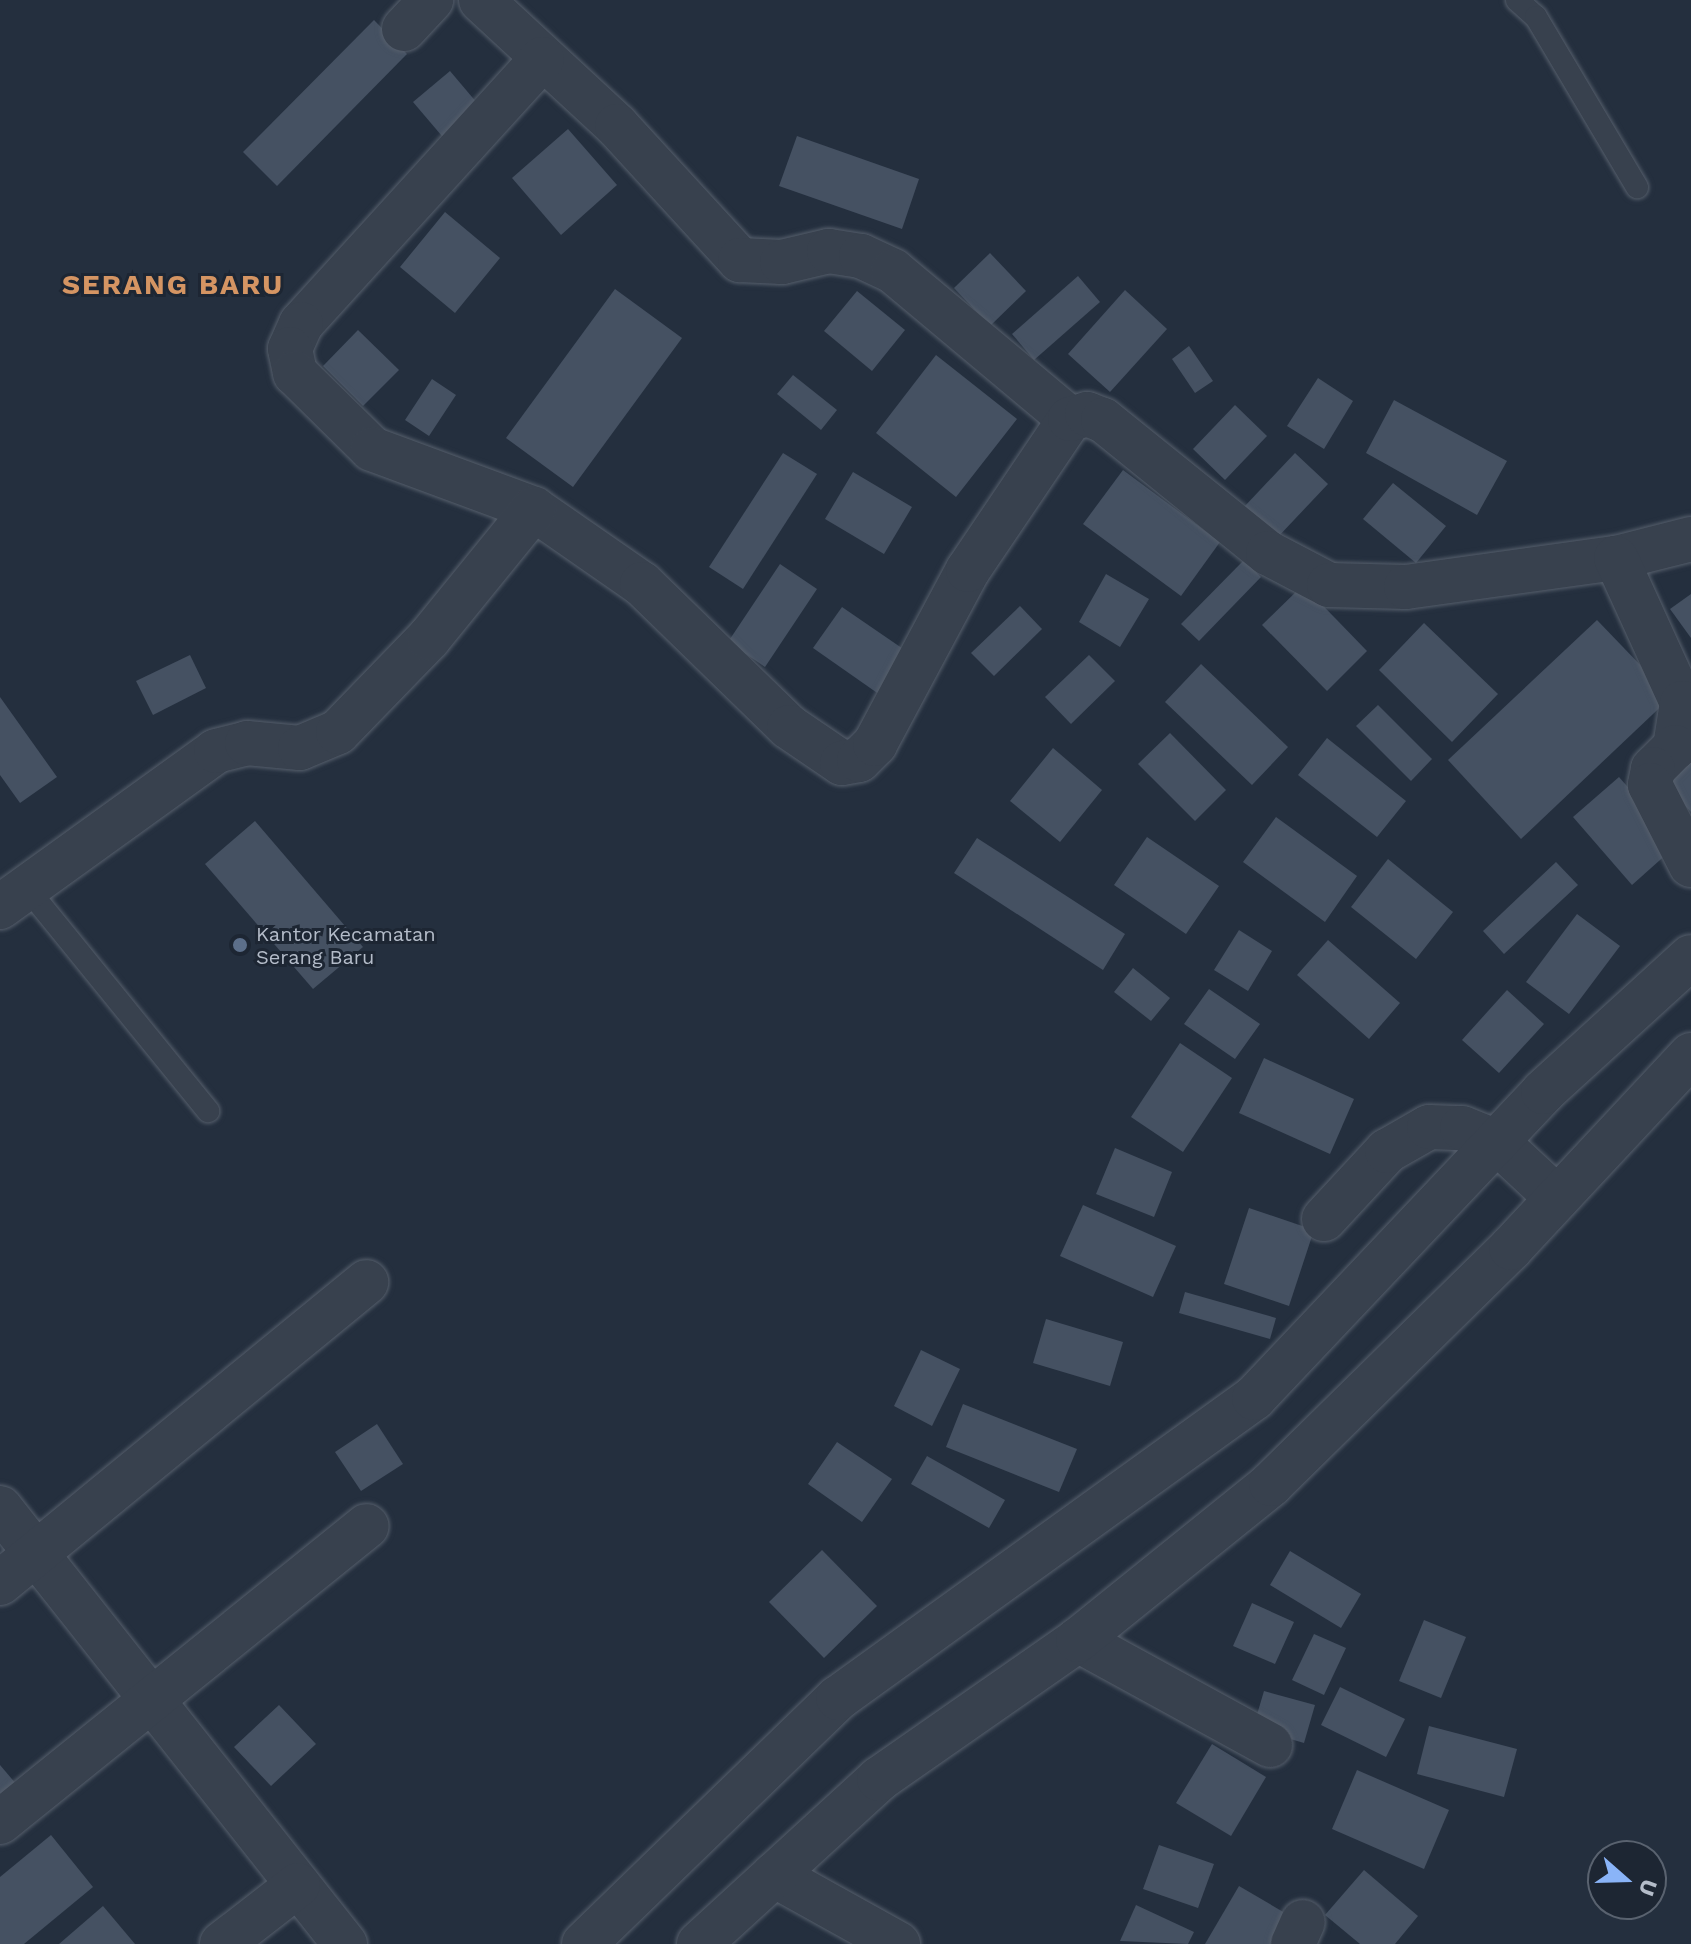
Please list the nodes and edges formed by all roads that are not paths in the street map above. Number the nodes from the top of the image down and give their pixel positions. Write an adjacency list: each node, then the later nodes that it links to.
1 (481, 0): 3 (street)
2 (1517, 0): 4 (lane)
3 (542, 59): 5 (street); 6 (street)
4 (1637, 187)
5 (1070, 419): 6 (street); 8 (street)
6 (534, 509): 10 (street)
7 (1691, 539): 8 (street)
8 (1616, 558): 9 (street)
9 (1691, 865)
10 (13, 897): 13 (lane)
11 (1691, 957): 14 (street)
12 (1691, 1055): 15 (street)
13 (208, 1111)
14 (1497, 1142): 15 (street); 16 (street); 31 (street)
15 (1557, 1198): 22 (street)
16 (1324, 1219)
17 (366, 1282): 20 (street)
18 (0, 1508): 20 (street)
19 (367, 1526): 23 (street)
20 (36, 1554): 21 (street); 23 (street)
21 (0, 1583)
22 (1078, 1640): 24 (street); 26 (street)
23 (154, 1702): 25 (street); 27 (street)
24 (1270, 1745)
25 (0, 1822)
26 (774, 1875): 28 (street); 32 (street)
27 (298, 1885): 29 (street); 30 (street)
28 (878, 1940)
29 (222, 1944)
30 (345, 1944)
31 (584, 1944)
32 (699, 1944)

